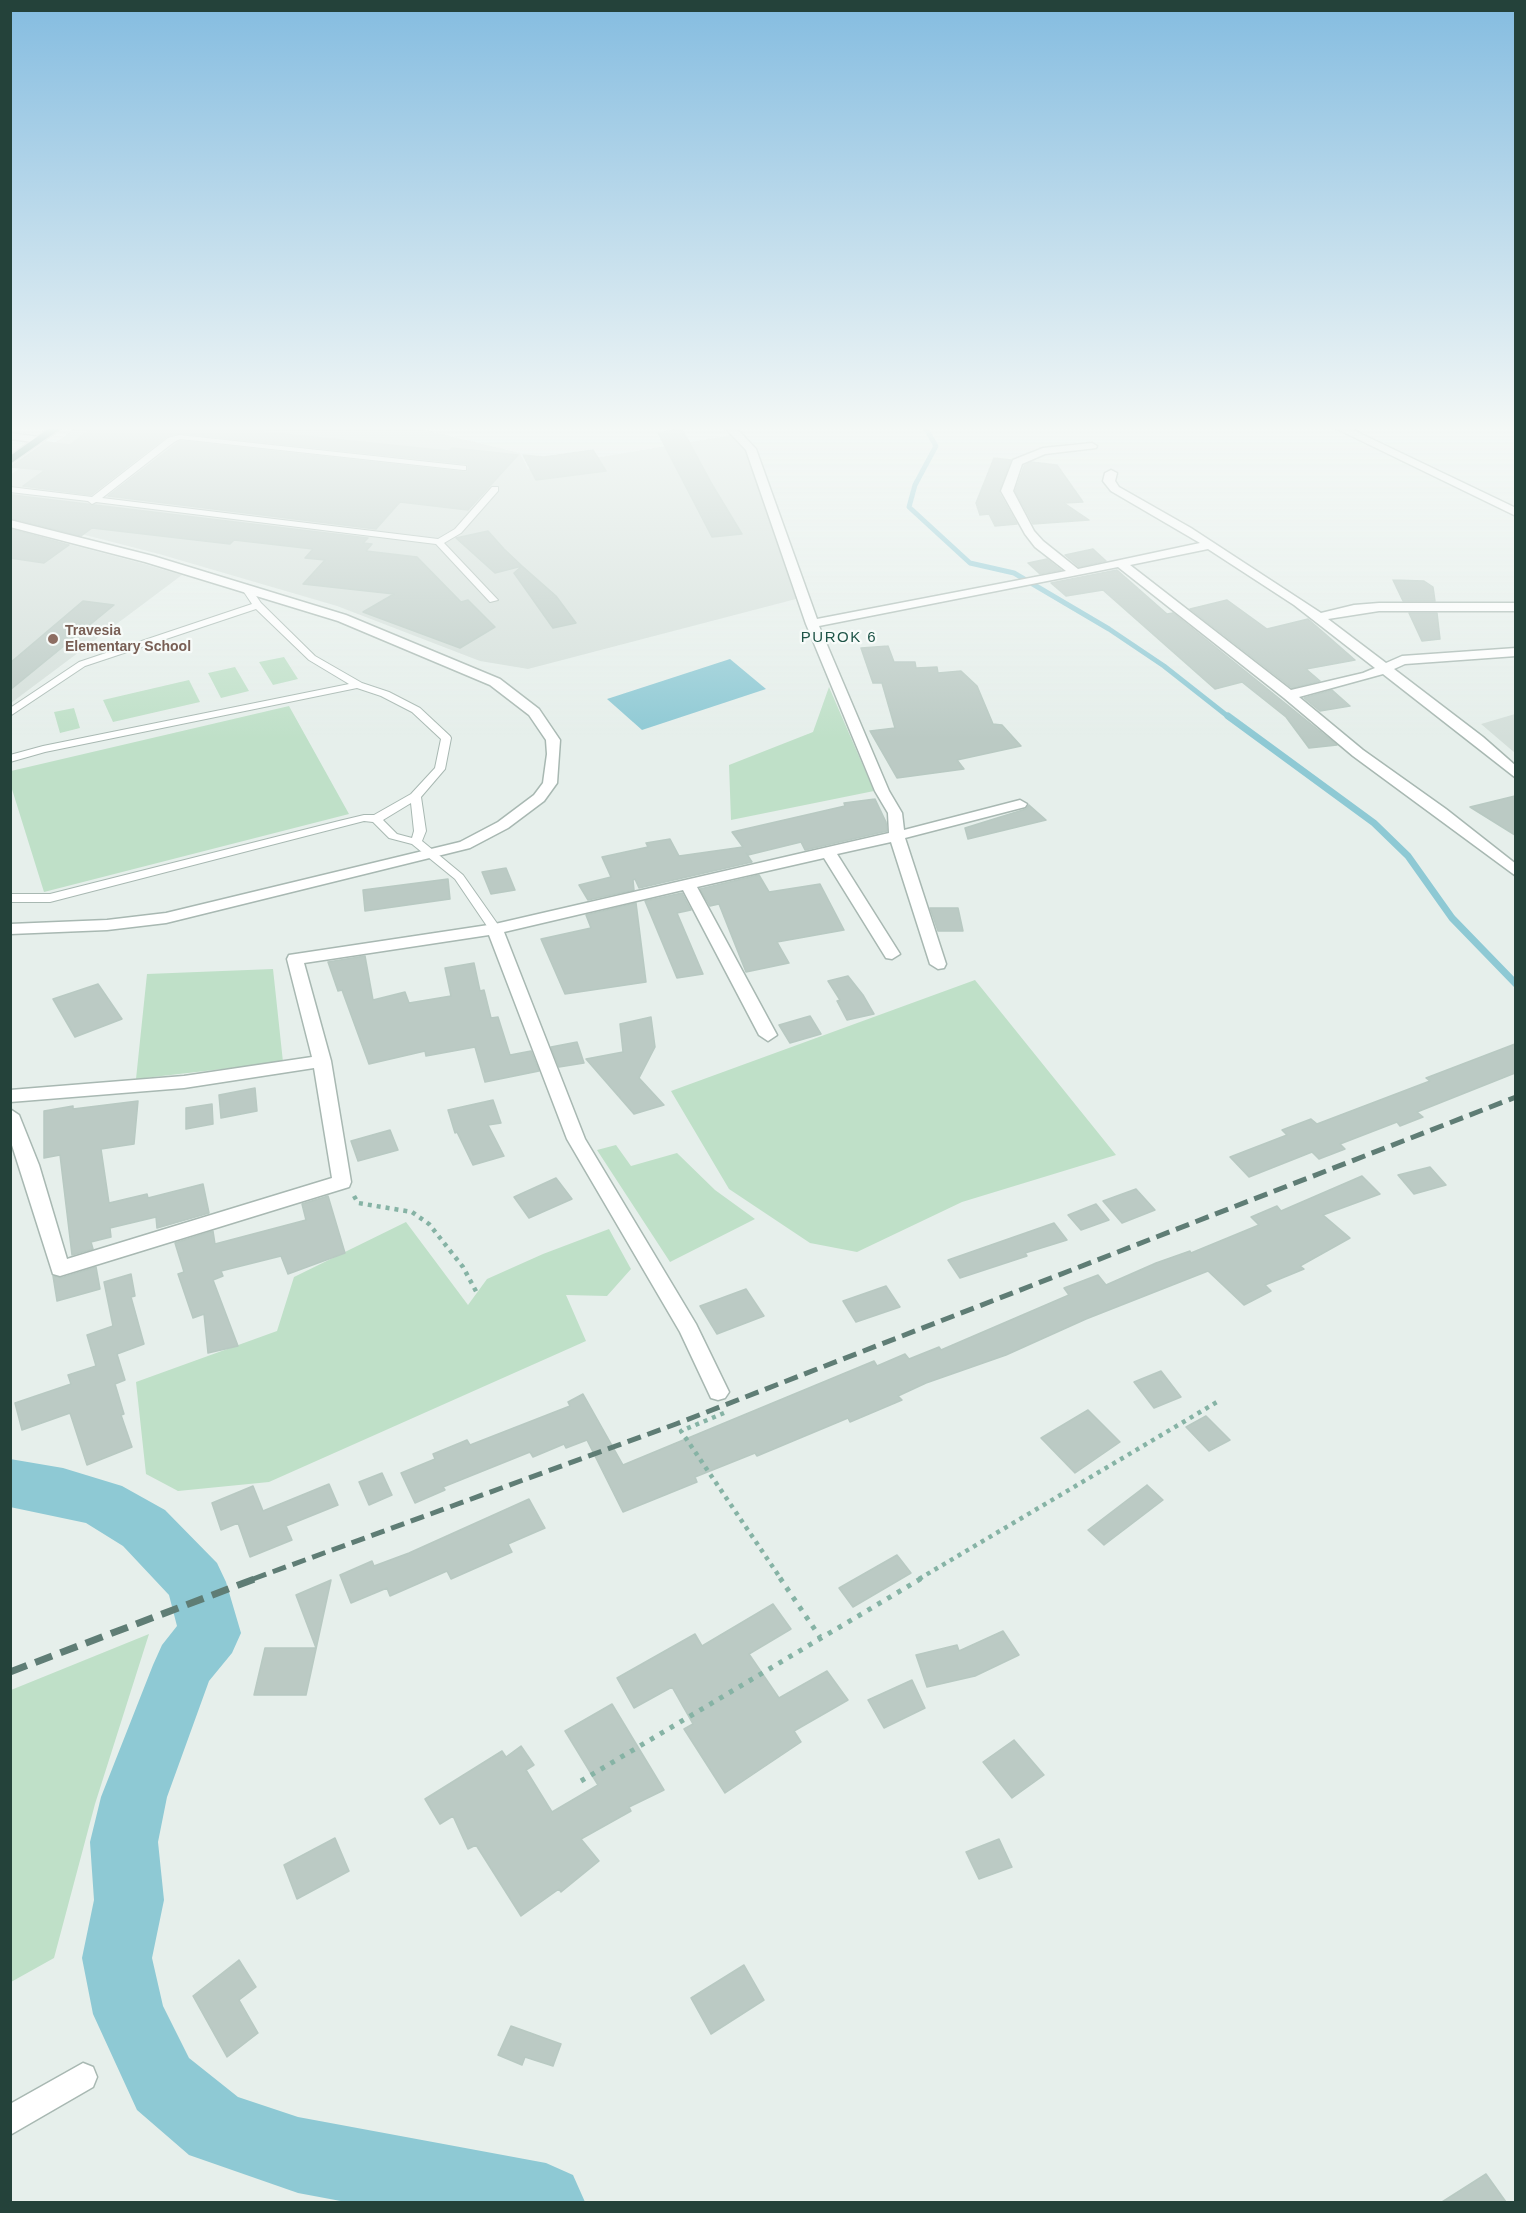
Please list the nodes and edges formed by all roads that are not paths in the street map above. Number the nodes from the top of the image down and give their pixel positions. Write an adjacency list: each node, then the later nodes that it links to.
1 (43, 532): 11 (street)
2 (357, 532): 7 (lane)
3 (456, 532): 7 (lane)
4 (780, 532): 16 (street)
5 (1029, 532): 10 (street)
6 (1189, 532): 8 (street)
7 (439, 542): 12 (lane)
8 (1209, 544): 9 (street); 15 (street)
9 (1119, 562): 10 (street); 20 (street)
10 (1074, 571): 16 (street)
11 (247, 589): 13 (lane); 30 (street)
12 (493, 600)
13 (258, 604): 19 (lane); 21 (lane)
14 (1515, 607): 15 (street)
15 (1317, 618): 18 (street)
16 (812, 624): 27 (street)
17 (1515, 652): 18 (street)
18 (1385, 667): 20 (street); 23 (street)
19 (358, 685): 22 (lane); 24 (lane)
20 (1289, 695): 32 (street)
21 (10, 712)
22 (10, 759)
23 (1515, 774)
24 (415, 796): 26 (lane); 28 (lane)
25 (1020, 804): 27 (street)
26 (376, 819): 28 (lane); 35 (lane)
27 (897, 836): 29 (street); 39 (street)
28 (416, 842): 30 (lane)
29 (828, 852): 34 (street); 38 (street)
30 (429, 854): 36 (street); 37 (lane)
31 (1515, 854): 32 (street)
32 (1499, 858): 33 (street)
33 (1515, 872)
34 (687, 883): 37 (street); 40 (street)
35 (10, 898)
36 (10, 929)
37 (495, 929): 41 (street); 44 (street)
38 (892, 954)
39 (938, 964)
40 (768, 1035)
41 (322, 1061): 42 (street); 43 (street)
42 (10, 1096)
43 (10, 1115)
44 (718, 1392)
45 (83, 2077): 46 (street)
46 (10, 2121)

